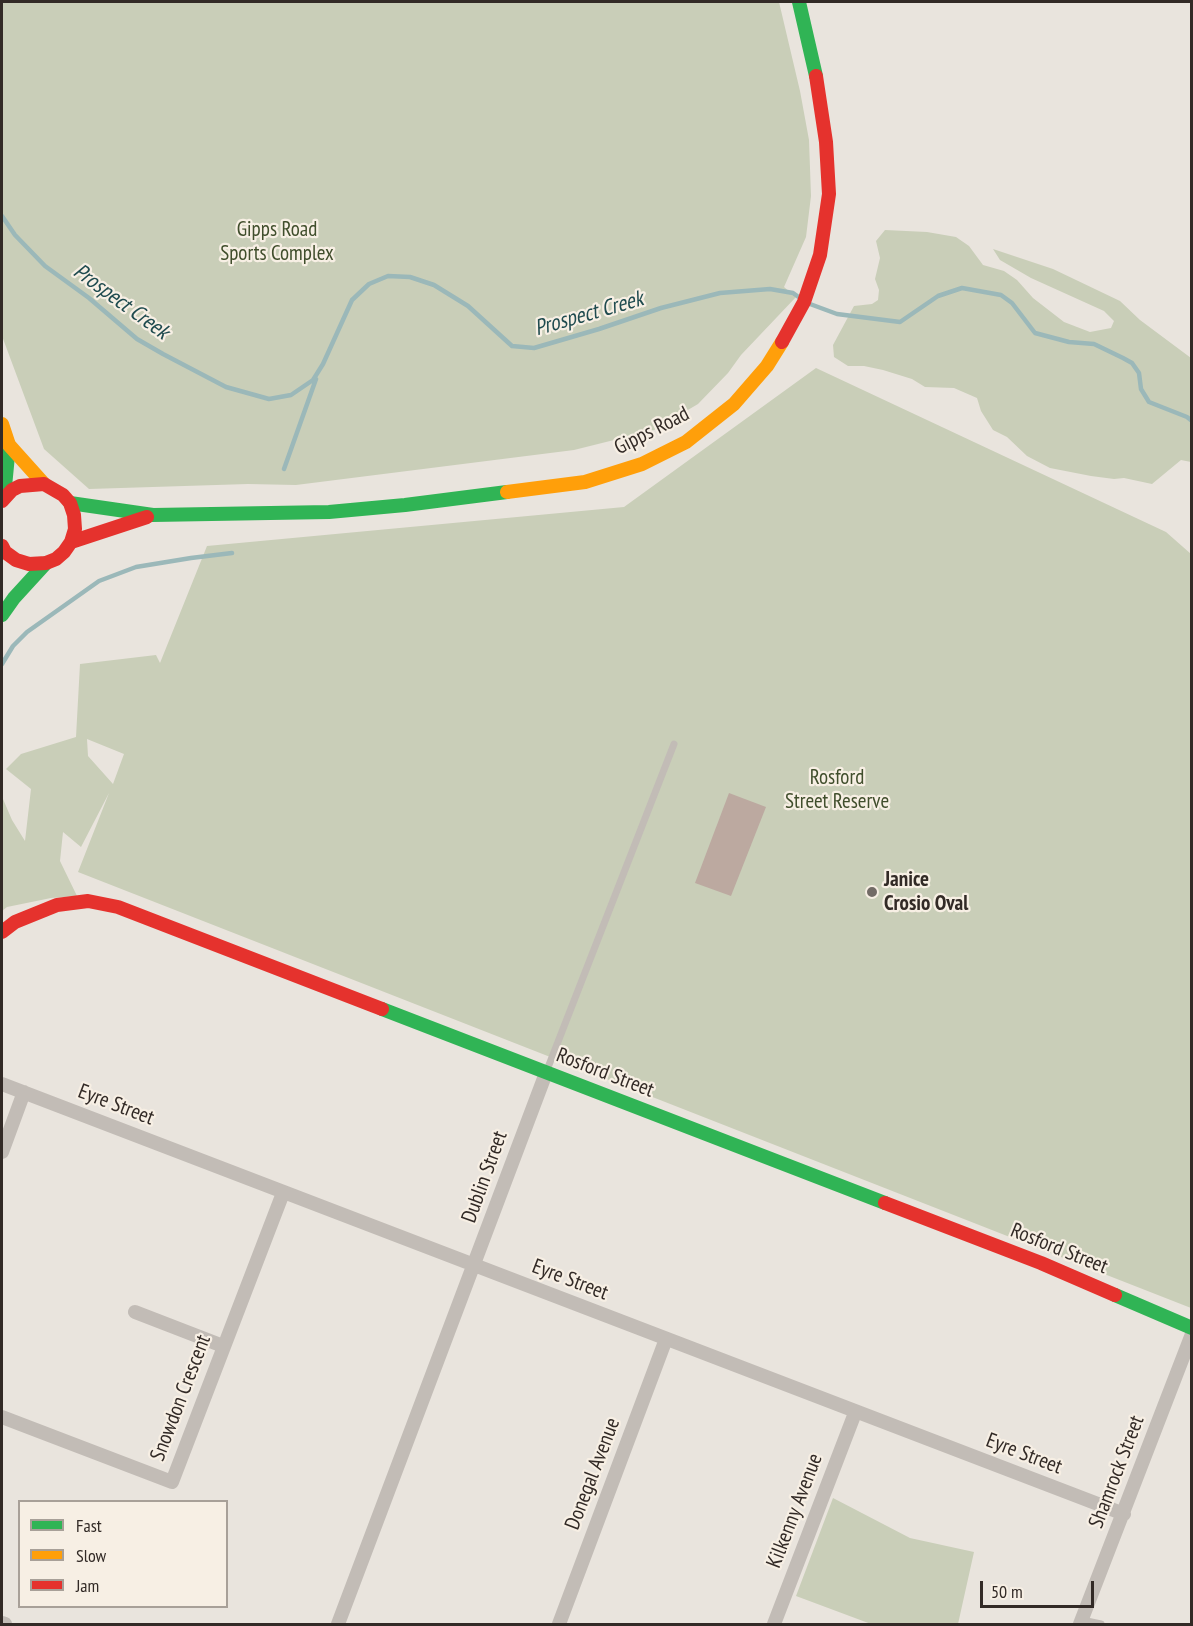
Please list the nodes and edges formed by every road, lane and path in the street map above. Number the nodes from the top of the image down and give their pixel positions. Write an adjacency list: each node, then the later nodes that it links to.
1 (799, 2): 7 (main road, Gipps Road)
2 (2, 424): 3 (main road)
3 (9, 445): 4 (main road); 5 (main road)
4 (44, 484): 5 (main road); 6 (main road)
5 (3, 499)
6 (70, 503): 7 (main road, Gipps Road); 8 (main road)
7 (153, 516): 8 (main road, Gipps Road)
8 (71, 542): 10 (main road)
9 (2, 546): 10 (main road)
10 (46, 563): 11 (main road)
11 (2, 615)
12 (674, 744): 14 (lane, Dublin Street)
13 (2, 932): 14 (main road, Rosford Street)
14 (546, 1073): 19 (street, Dublin Street); 21 (main road, Rosford Street)
15 (2, 1084): 16 (street, Eyre Street)
16 (24, 1092): 17 (street); 18 (street, Eyre Street)
17 (2, 1152)
18 (283, 1193): 19 (street, Eyre Street); 24 (street, Snowdon Crescent)
19 (474, 1266): 23 (street, Eyre Street); 29 (street, Dublin Street)
20 (135, 1312): 24 (street)
21 (1191, 1328)
22 (1191, 1334): 27 (street, Shamrock Street)
23 (666, 1339): 25 (street, Eyre Street); 30 (street, Donegal Avenue)
24 (223, 1346): 26 (street, Snowdon Crescent)
25 (855, 1413): 27 (street, Eyre Street); 31 (street, Kilkenny Avenue)
26 (2, 1417)
27 (1124, 1514): 28 (street, Shamrock Street)
28 (1081, 1622): 32 (lane)
29 (338, 1624)
30 (559, 1624)
31 (774, 1624)
32 (1101, 1624)

